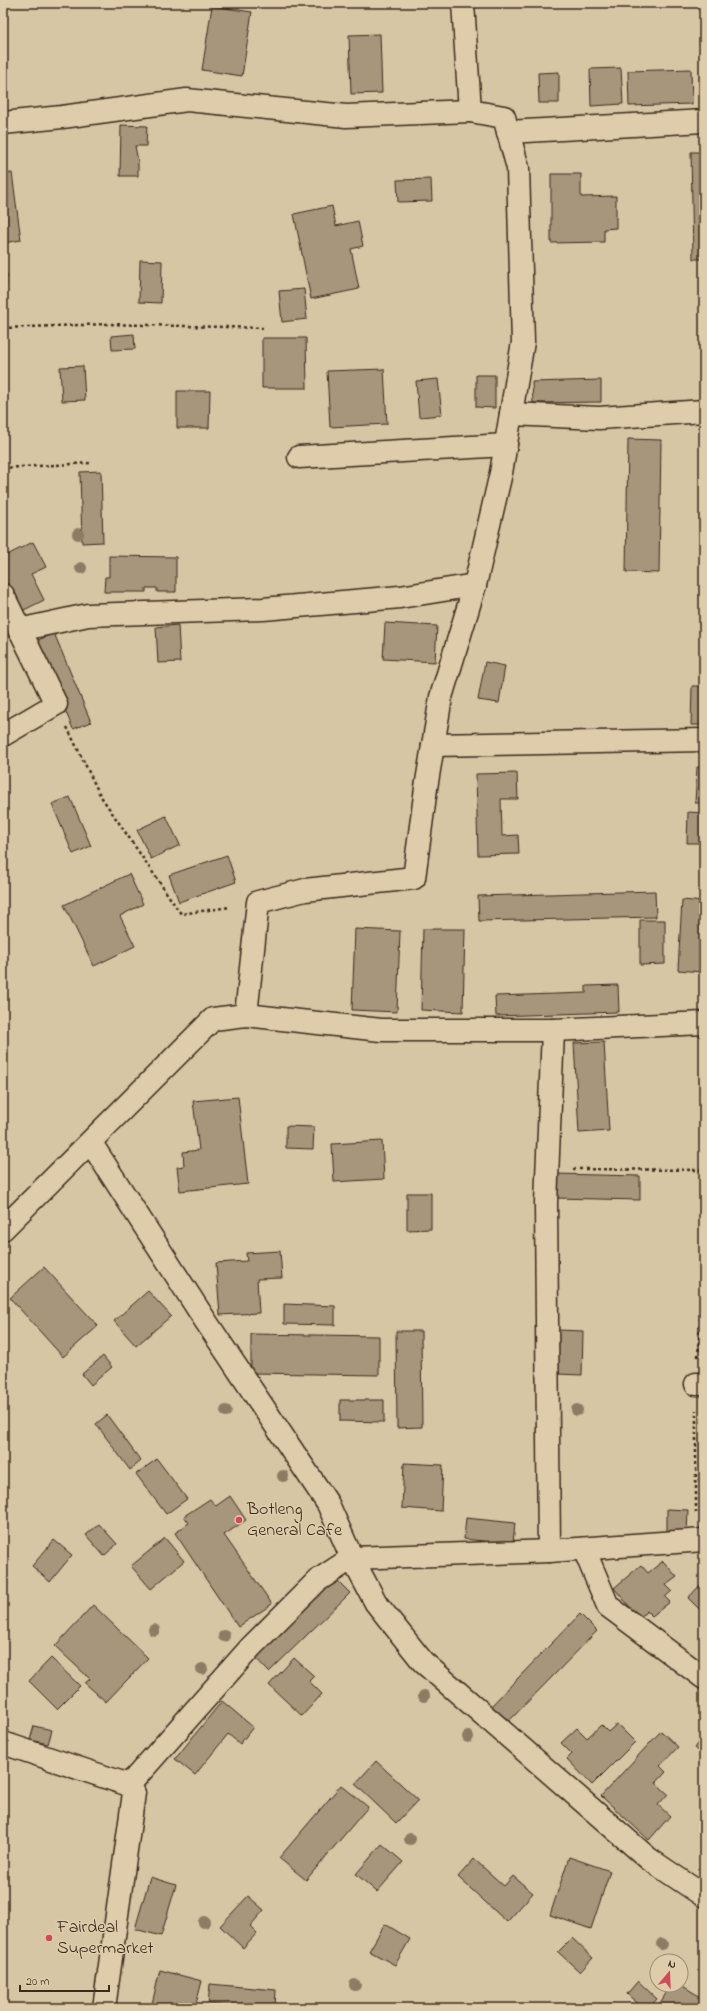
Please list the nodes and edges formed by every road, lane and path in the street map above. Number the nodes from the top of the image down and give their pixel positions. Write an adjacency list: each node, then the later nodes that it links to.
1 (463, 3): 2 (street)
2 (470, 111): 4 (street); 5 (street)
3 (704, 121): 5 (street)
4 (3, 123)
5 (508, 132): 9 (street)
6 (3, 328): 7 (path)
7 (263, 328)
8 (704, 411): 9 (street)
9 (511, 414): 10 (street)
10 (506, 445): 11 (street); 14 (street)
11 (299, 457)
12 (90, 463): 13 (path)
13 (3, 468)
14 (475, 585): 16 (street); 20 (street)
15 (3, 595): 16 (street)
16 (20, 630): 17 (street)
17 (56, 704): 18 (street); 21 (path)
18 (3, 735)
19 (704, 740): 20 (street)
20 (433, 745): 21 (street)
21 (258, 902): 22 (street)
22 (246, 1015): 24 (street); 25 (street)
23 (704, 1023): 24 (street)
24 (553, 1030): 26 (street)
25 (91, 1143): 28 (street); 32 (street)
26 (548, 1168): 27 (path); 31 (street)
27 (704, 1170)
28 (3, 1229)
29 (704, 1540): 30 (street)
30 (584, 1549): 31 (street); 33 (street)
31 (549, 1551): 32 (street)
32 (352, 1558): 35 (street); 36 (street)
33 (704, 1678)
34 (3, 1743): 35 (street)
35 (129, 1785): 37 (street)
36 (704, 1896)
37 (104, 2008)

